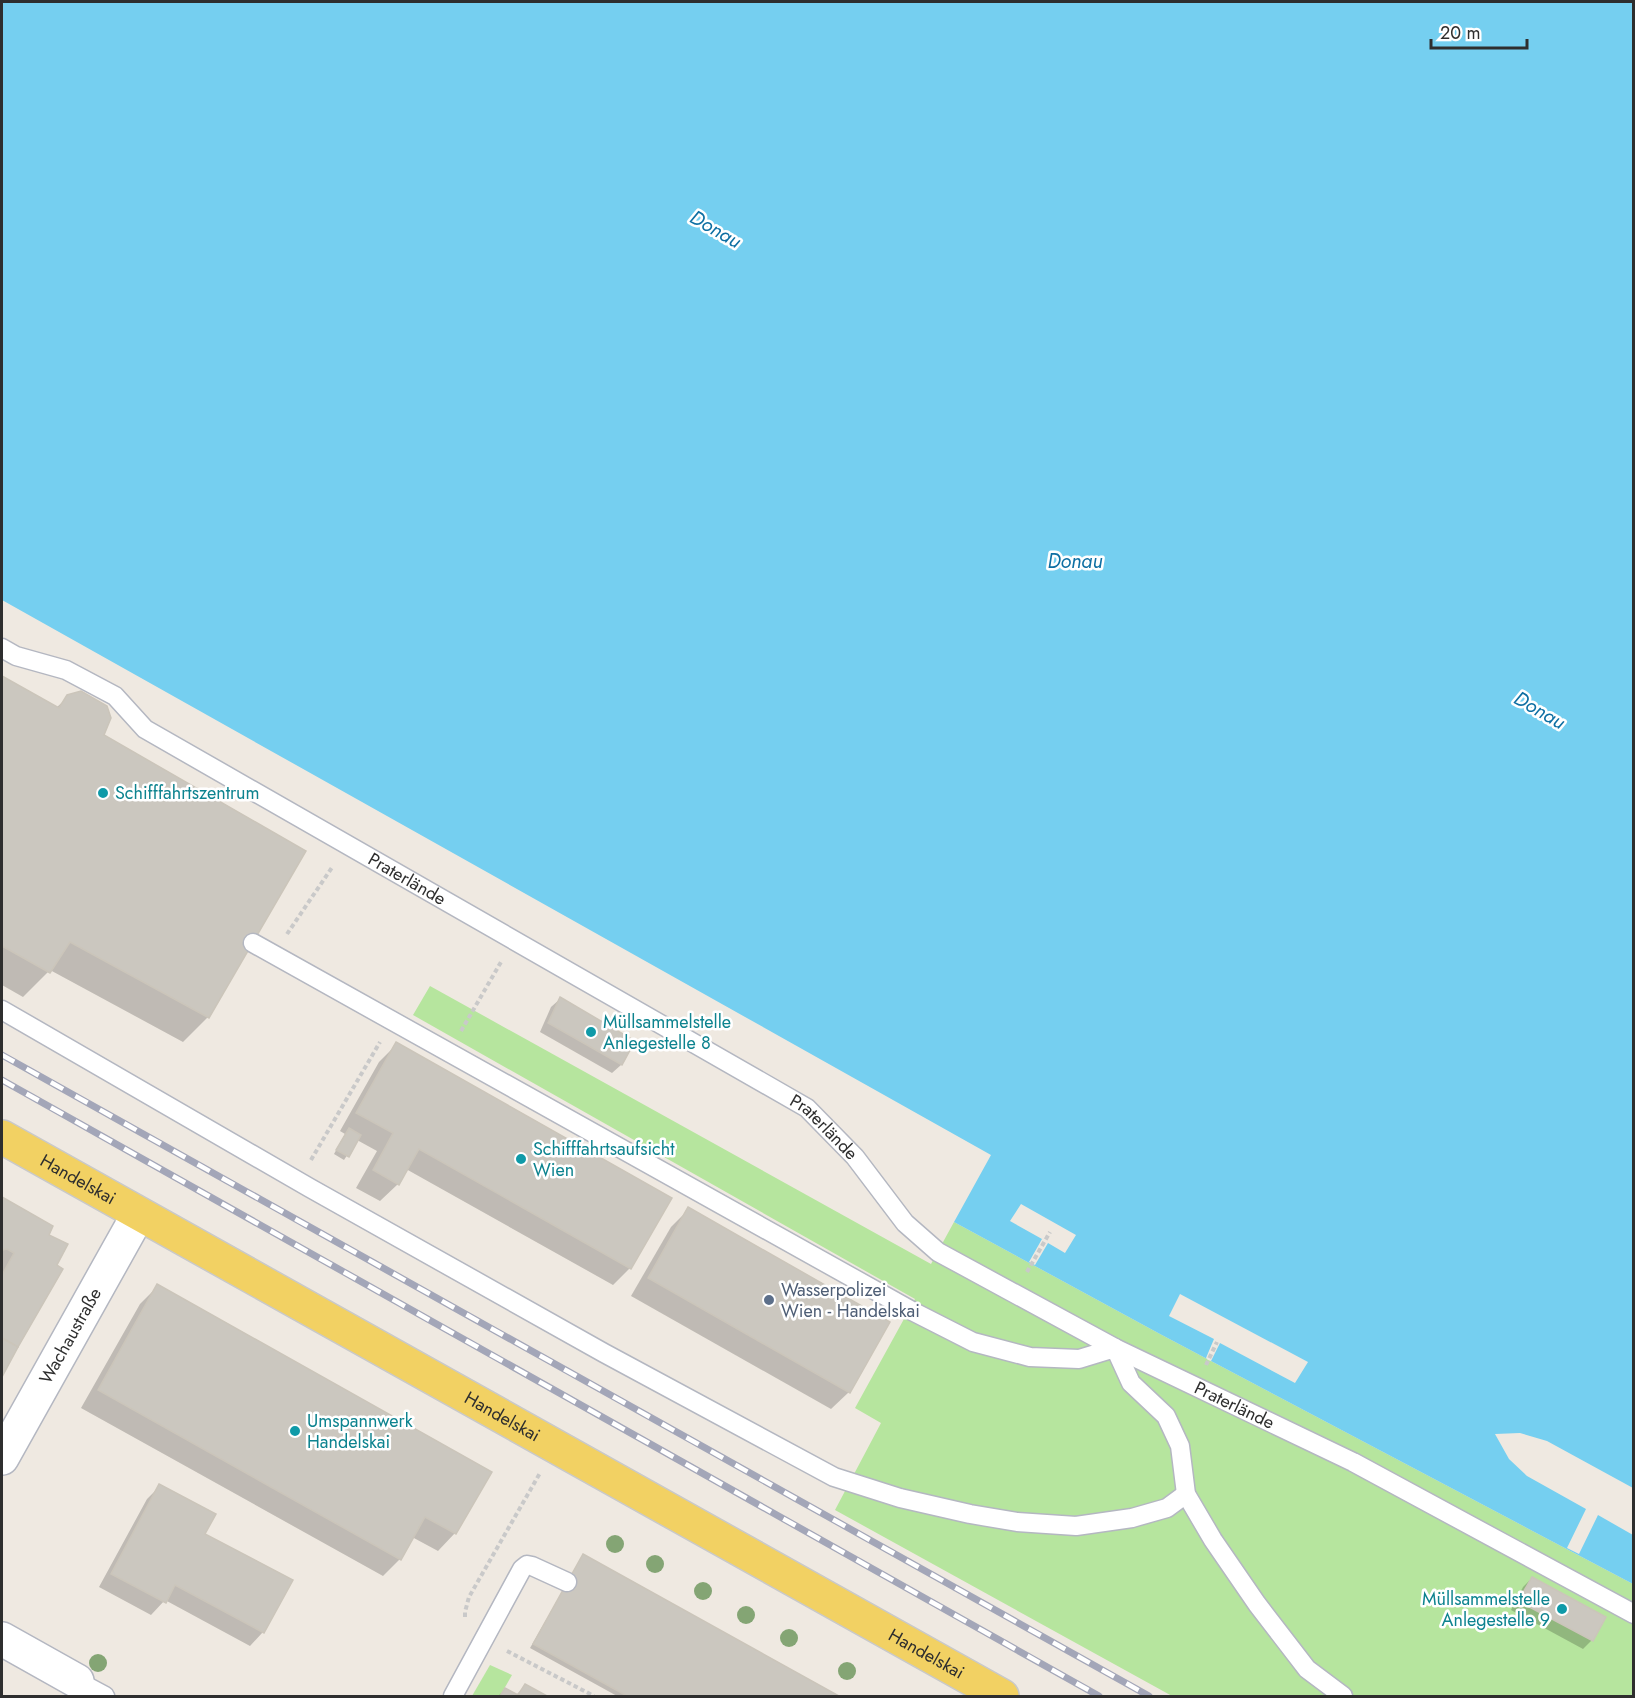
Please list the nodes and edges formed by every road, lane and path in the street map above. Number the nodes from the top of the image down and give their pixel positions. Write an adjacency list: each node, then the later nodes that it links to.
1 (2, 648): 2 (lane, Praterlände)
2 (347, 845): 3 (lane, Praterlände); 5 (path)
3 (514, 940): 8 (path); 13 (lane, Praterlände)
4 (253, 943): 5 (lane)
5 (273, 954): 7 (lane)
6 (2, 1010): 10 (lane)
7 (393, 1021): 8 (lane); 10 (path)
8 (448, 1052): 14 (lane)
9 (2, 1137): 11 (main road, Handelskai)
10 (299, 1182): 17 (lane)
11 (138, 1215): 15 (main road, Handelskai); 16 (street, Wachaustraße)
12 (1050, 1232): 13 (path)
13 (1014, 1294): 14 (lane, Praterlände)
14 (1115, 1348): 17 (lane); 19 (lane, Praterlände)
15 (555, 1447): 21 (path); 26 (main road, Handelskai)
16 (2, 1458)
17 (1186, 1494): 27 (lane)
18 (567, 1582): 21 (lane)
19 (1634, 1614)
20 (2, 1639): 22 (street)
21 (483, 1639): 24 (lane); 25 (path)
22 (76, 1681): 23 (lane)
23 (105, 1696)
24 (453, 1696)
25 (594, 1696)
26 (1002, 1696)
27 (1342, 1696)

